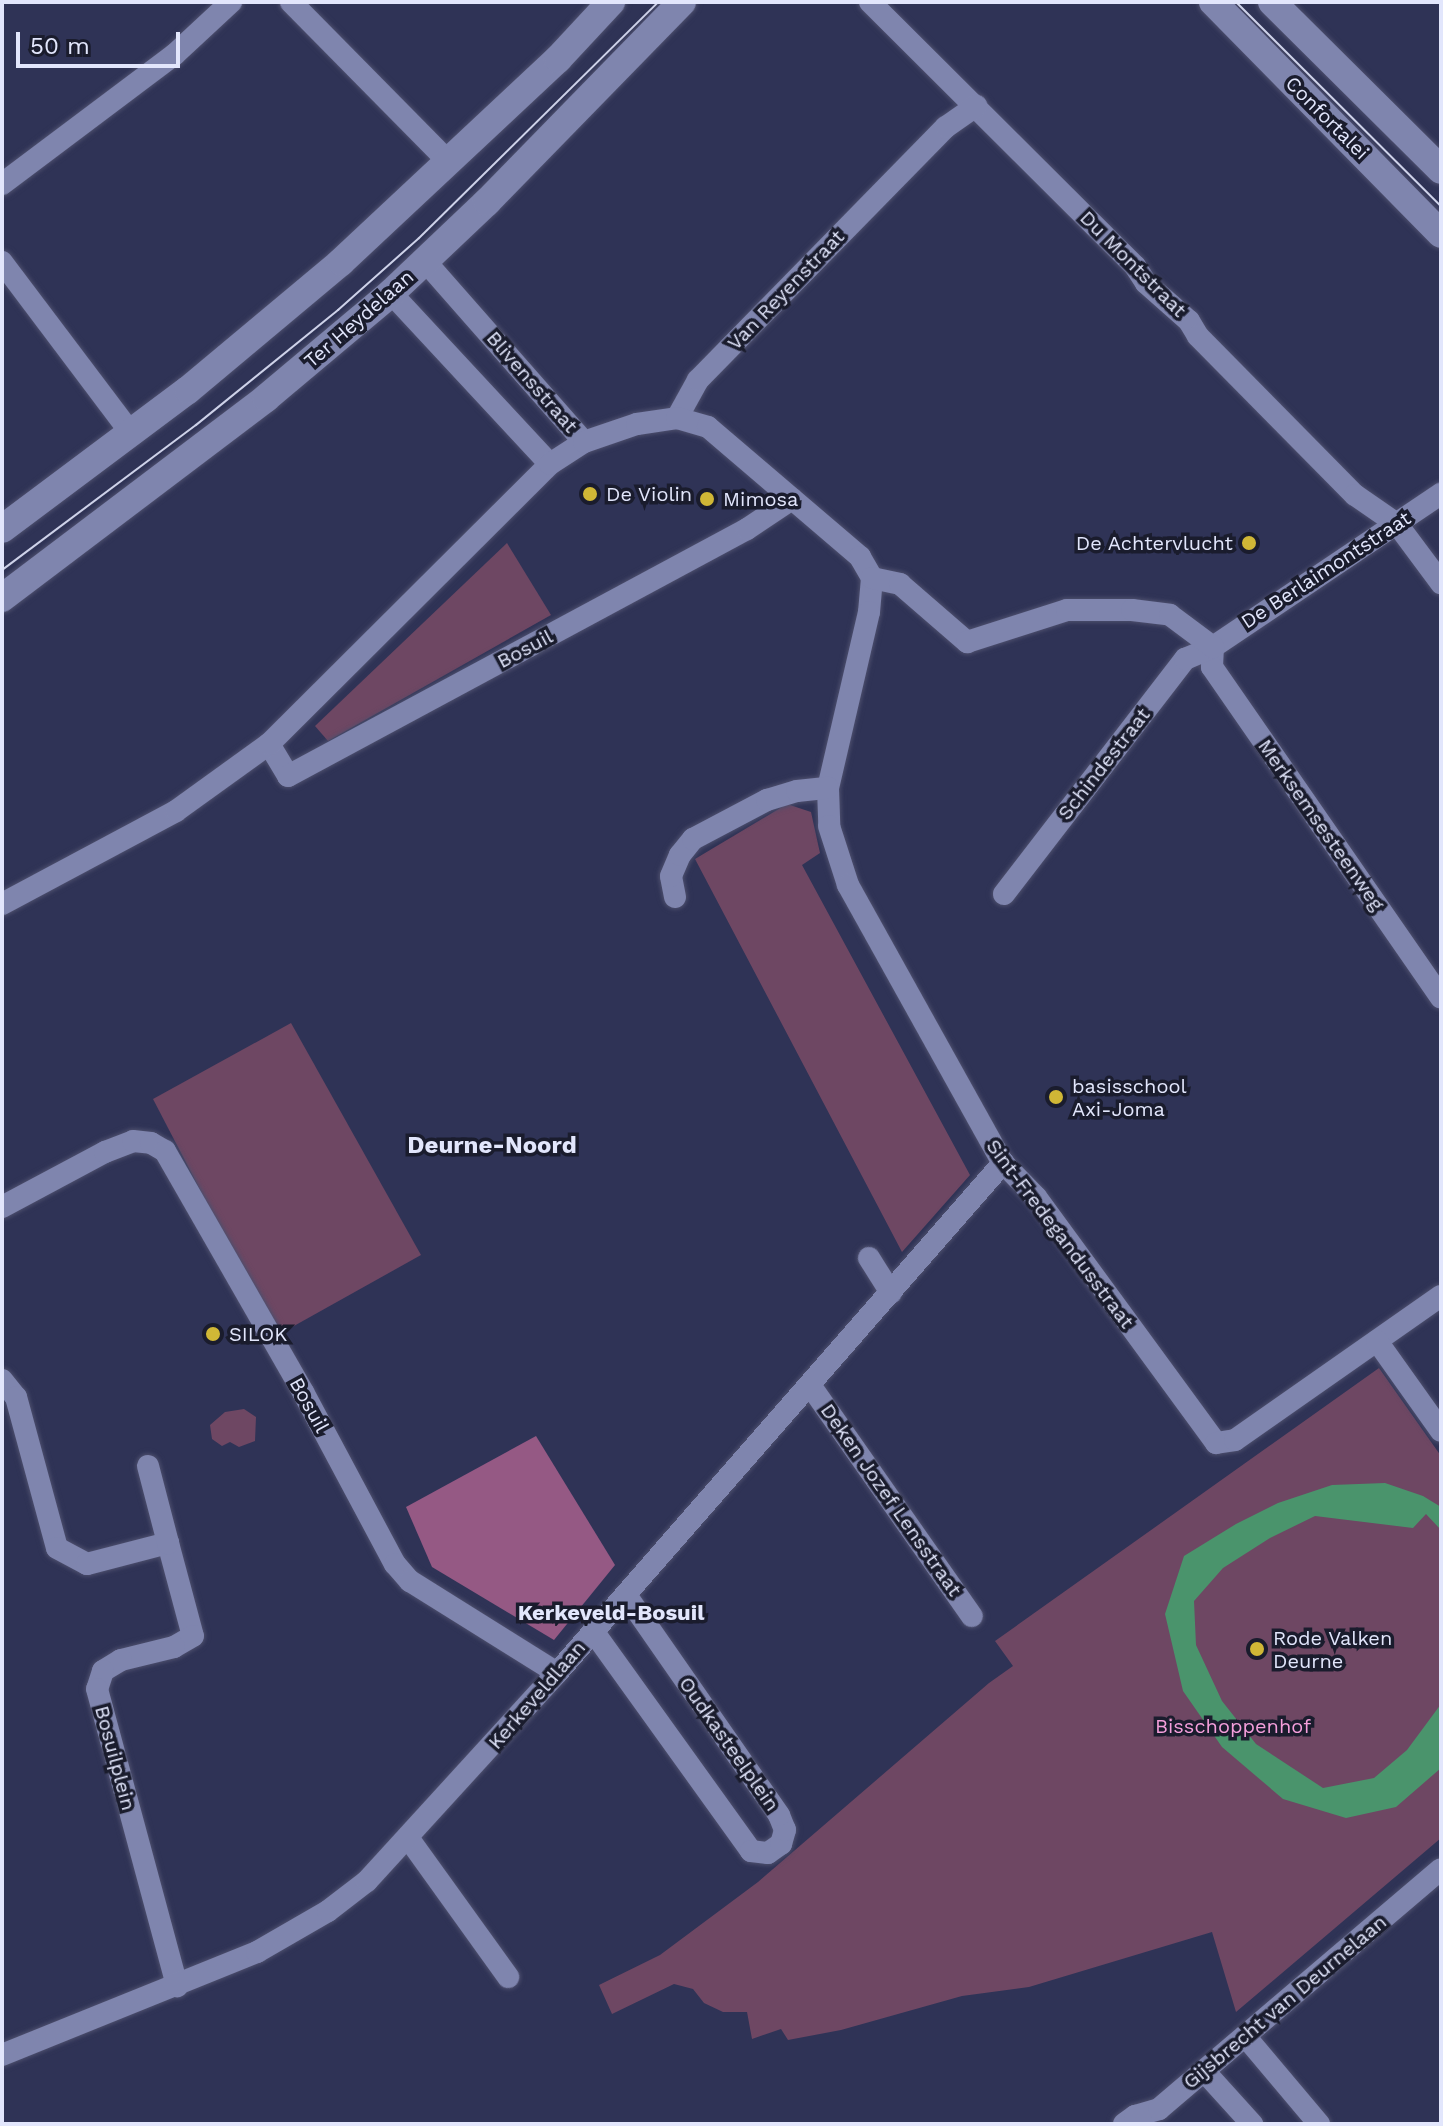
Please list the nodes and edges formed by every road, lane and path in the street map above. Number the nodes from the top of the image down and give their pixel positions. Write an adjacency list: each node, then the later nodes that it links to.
1 (231, 2): 11 (street)
2 (291, 2): 9 (street)
3 (611, 2): 9 (street)
4 (682, 2): 13 (street, Ter Heydelaan)
5 (870, 2): 8 (street, Du Montstraat)
6 (1213, 2): 12 (street, Confortalei)
7 (1272, 2): 10 (street)
8 (976, 106): 16 (street, Van Reyenstraat); 22 (street, Du Montstraat)
9 (450, 163): 17 (street)
10 (1441, 170)
11 (2, 184)
12 (1441, 234)
13 (425, 261): 15 (street, Ter Heydelaan); 18 (street, Blivensstraat)
14 (2, 262): 17 (street)
15 (391, 293): 19 (street, Blivensstraat); 26 (street, Ter Heydelaan)
16 (677, 418): 18 (street); 21 (street)
17 (131, 433): 23 (street)
18 (584, 442): 19 (street, Blivensstraat)
19 (550, 464): 28 (street)
20 (1441, 494): 22 (street, De Berlaimontstraat)
21 (792, 499): 24 (street); 28 (street, Bosuil)
22 (1397, 524): 25 (street, Du Montstraat); 27 (street, De Berlaimontstraat)
23 (2, 529)
24 (872, 578): 27 (street); 29 (street, Sint-Fredegandusstraat)
25 (1441, 583)
26 (2, 598)
27 (1213, 647): 30 (street, Schindestraat); 33 (street, Merksemsesteenweg)
28 (269, 744): 32 (street)
29 (828, 788): 31 (street); 34 (street, Sint-Fredegandusstraat)
30 (1004, 894)
31 (675, 897)
32 (2, 904)
33 (1441, 998)
34 (1003, 1163): 37 (street, Kerkeveldlaan); 39 (street, Sint-Fredegandusstraat)
35 (2, 1207): 48 (street, Bosuil)
36 (869, 1258): 37 (street)
37 (891, 1293): 41 (street, Kerkeveldlaan)
38 (1441, 1296): 39 (street, Sint-Fredegandusstraat)
39 (1377, 1341): 42 (street)
40 (2, 1380): 44 (street)
41 (810, 1385): 45 (street, Kerkeveldlaan); 46 (street, Deken Jozef Lensstraat)
42 (1441, 1431)
43 (148, 1466): 44 (street, Bosuilplein)
44 (168, 1543): 52 (street, Bosuilplein)
45 (626, 1595): 47 (street, Kerkeveldlaan); 47 (street, Oudkasteelplein)
46 (972, 1616)
47 (593, 1631): 48 (street, Kerkeveldlaan)
48 (557, 1673): 49 (street, Kerkeveldlaan)
49 (409, 1839): 51 (street); 52 (street, Kerkeveldlaan)
50 (1441, 1869): 53 (street, Gijsbrecht van Deurnelaan)
51 (508, 1977)
52 (177, 1986): 54 (street, Kerkeveldlaan)
53 (1245, 2036): 55 (street, Gijsbrecht van Deurnelaan); 58 (street)
54 (2, 2055)
55 (1204, 2071): 56 (street, Gijsbrecht van Deurnelaan); 57 (street)
56 (1124, 2124)
57 (1252, 2124)
58 (1319, 2124)

